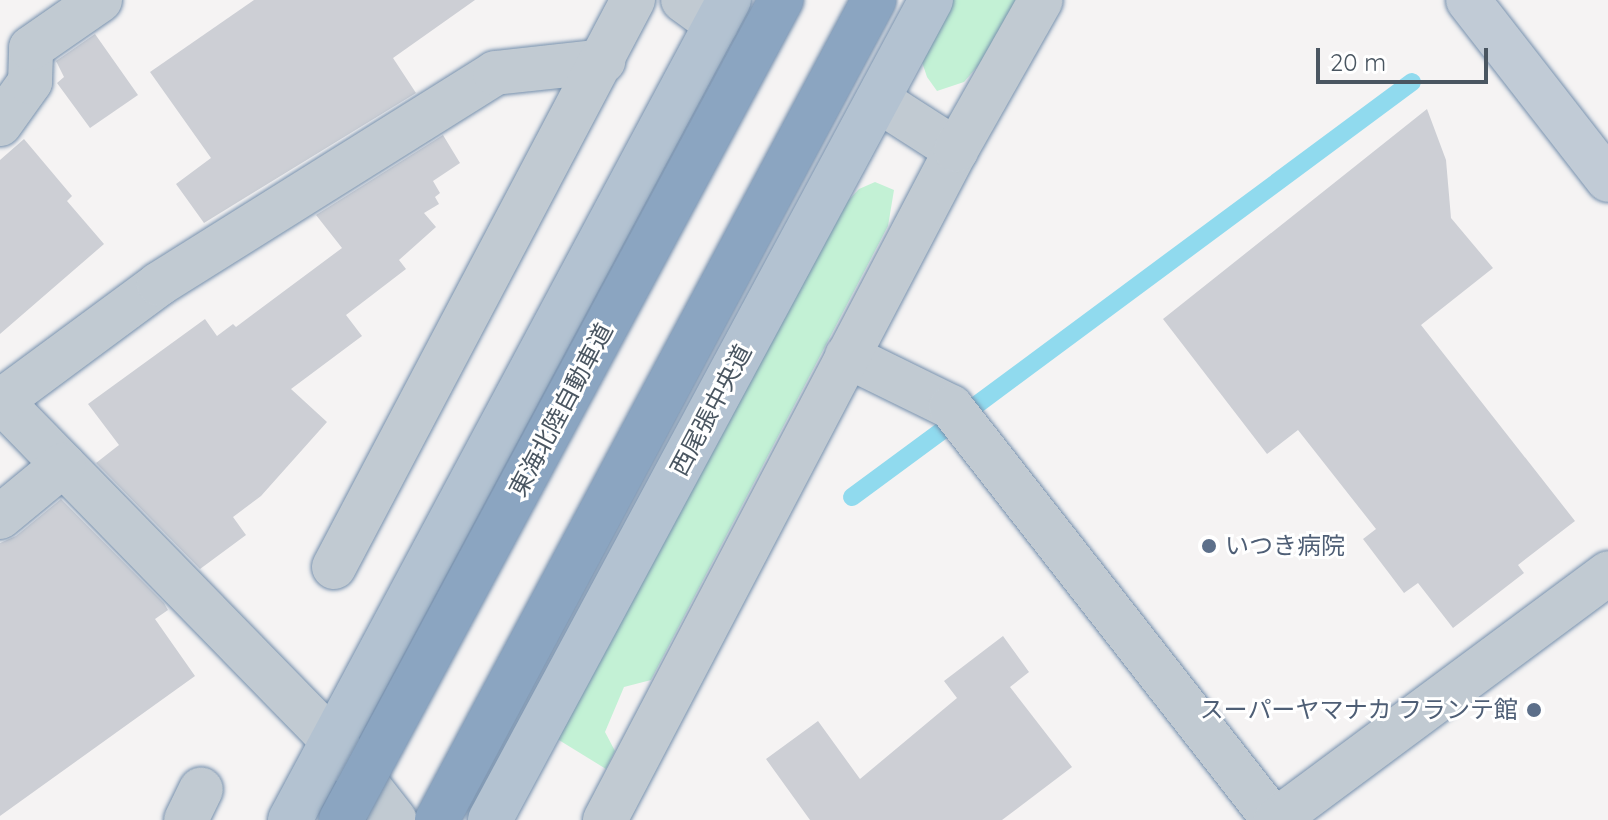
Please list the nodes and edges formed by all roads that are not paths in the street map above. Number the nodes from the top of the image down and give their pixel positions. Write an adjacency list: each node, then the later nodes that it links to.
1 (100, 0): 11 (street)
2 (781, 0): 22 (highway, 東海北陸自動車道, bridge)
3 (874, 0): 24 (highway)
4 (931, 0): 10 (main road, 西尾張中央道)
5 (1041, 0): 12 (street)
6 (1468, 0): 13 (main road)
7 (628, 3): 9 (street)
8 (709, 8): 20 (main road)
9 (603, 61): 15 (street); 18 (street)
10 (878, 100): 12 (street); 25 (main road, 西尾張中央道)
11 (0, 124)
12 (956, 150): 14 (street)
13 (1608, 180)
14 (847, 356): 26 (street); 27 (street)
15 (1, 400): 16 (street)
16 (63, 465): 17 (street); 20 (street)
17 (0, 517)
18 (334, 567)
19 (1608, 573): 27 (street)
20 (333, 741): 21 (main road); 23 (street)
21 (290, 820)
22 (341, 820)
23 (395, 820)
24 (437, 820)
25 (490, 820)
26 (605, 820)
27 (1275, 820)

